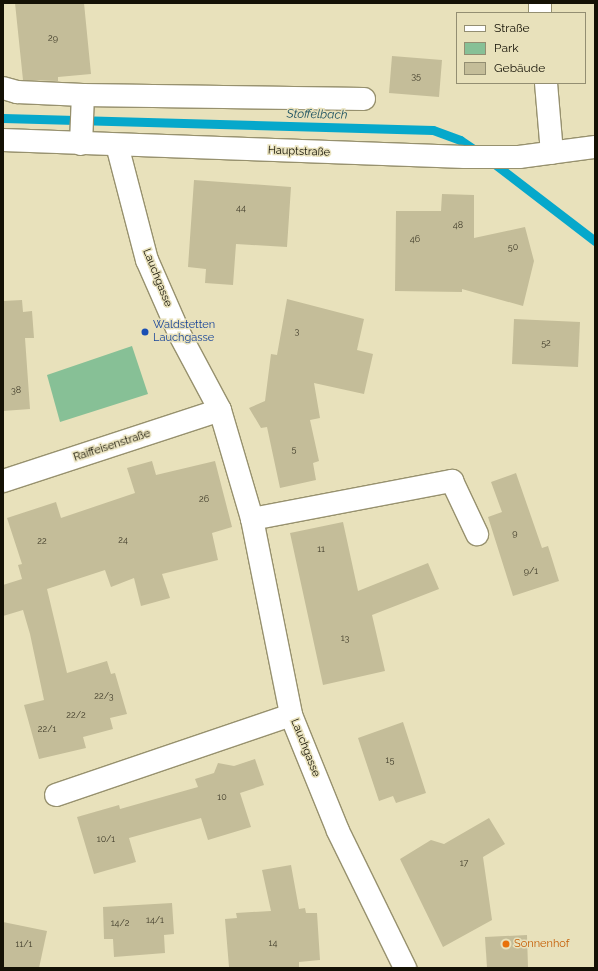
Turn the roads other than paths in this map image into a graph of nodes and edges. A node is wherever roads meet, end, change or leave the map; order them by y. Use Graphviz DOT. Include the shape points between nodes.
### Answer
graph roads {
  1 [pos="546,84"];
  2 [pos="3,88"];
  3 [pos="83,99"];
  4 [pos="364,99"];
  5 [pos="81,137"];
  6 [pos="3,140"];
  7 [pos="117,145"];
  8 [pos="595,147"];
  9 [pos="552,153"];
  10 [pos="220,410"];
  11 [pos="3,481"];
  12 [pos="252,519"];
  13 [pos="476,534"];
  14 [pos="291,715"];
  15 [pos="56,795"];
  16 [pos="399,966"];
  1 -- 9 [label="street"];
  2 -- 3 [label="street" via="17,92"];
  3 -- 4 [label="street"];
  3 -- 5 [label="street"];
  5 -- 6 [label="street, Hauptstraße"];
  5 -- 7 [label="street, Hauptstraße"];
  7 -- 9 [label="street, Hauptstraße" via="465,157 519,157"];
  7 -- 10 [label="street, Lauchgasse" via="147,260 180,335"];
  8 -- 9 [label="street, Hauptstraße"];
  10 -- 11 [label="street, Raiffeisenstraße"];
  10 -- 12 [label="street, Lauchgasse"];
  12 -- 13 [label="street" via="452,481"];
  12 -- 14 [label="street, Lauchgasse"];
  14 -- 15 [label="street"];
  14 -- 16 [label="street, Lauchgasse" via="338,831"];
}
